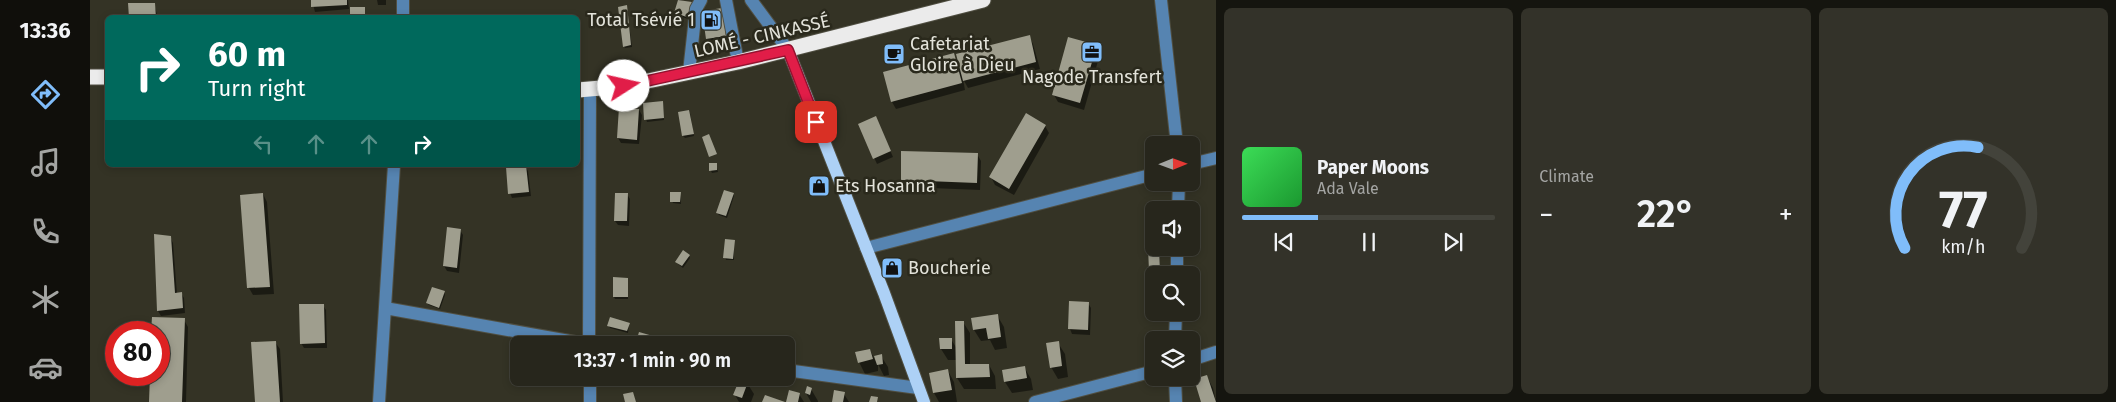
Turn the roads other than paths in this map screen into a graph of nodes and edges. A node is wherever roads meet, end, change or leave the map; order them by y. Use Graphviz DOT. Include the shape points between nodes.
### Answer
graph roads {
  1 [pos="404,0"];
  2 [pos="701,0"];
  3 [pos="726,0"];
  4 [pos="751,0"];
  5 [pos="983,0"];
  6 [pos="1161,0"];
  7 [pos="402,15"];
  8 [pos="788,50"];
  9 [pos="738,62"];
  10 [pos="689,72"];
  11 [pos="90,77"];
  12 [pos="105,78"];
  13 [pos="584,90"];
  14 [pos="1175,136"];
  15 [pos="1216,158"];
  16 [pos="1200,162"];
  17 [pos="394,167"];
  18 [pos="1145,176"];
  19 [pos="866,248"];
  20 [pos="385,308"];
  21 [pos="540,336"];
  22 [pos="590,336"];
  23 [pos="1216,352"];
  24 [pos="1200,357"];
  25 [pos="795,371"];
  26 [pos="1145,373"];
  27 [pos="590,386"];
  28 [pos="1175,386"];
  29 [pos="918,388"];
  30 [pos="379,402"];
  31 [pos="590,402"];
  32 [pos="924,402"];
  33 [pos="1035,402"];
  34 [pos="1176,402"];
  1 -- 7 [label="street"];
  2 -- 10 [label="street" via="696,9"];
  3 -- 9 [label="street"];
  4 -- 8 [label="street"];
  5 -- 8 [label="highway, LOMÉ - CINKASSÉ"];
  6 -- 14 [label="street"];
  8 -- 9 [label="highway, LOMÉ - CINKASSÉ"];
  8 -- 19 [label="main road"];
  9 -- 10 [label="highway, LOMÉ - CINKASSÉ"];
  10 -- 13 [label="highway, LOMÉ - CINKASSÉ" via="648,82"];
  11 -- 12 [label="highway"];
  13 -- 22 [label="street"];
  15 -- 16 [label="street"];
  17 -- 20 [label="street"];
  18 -- 19 [label="street"];
  19 -- 29 [label="main road"];
  20 -- 21 [label="street"];
  20 -- 30 [label="street"];
  23 -- 24 [label="street"];
  25 -- 29 [label="street"];
  26 -- 33 [label="street"];
  27 -- 31 [label="street"];
  28 -- 34 [label="street"];
  29 -- 32 [label="main road"];
}
